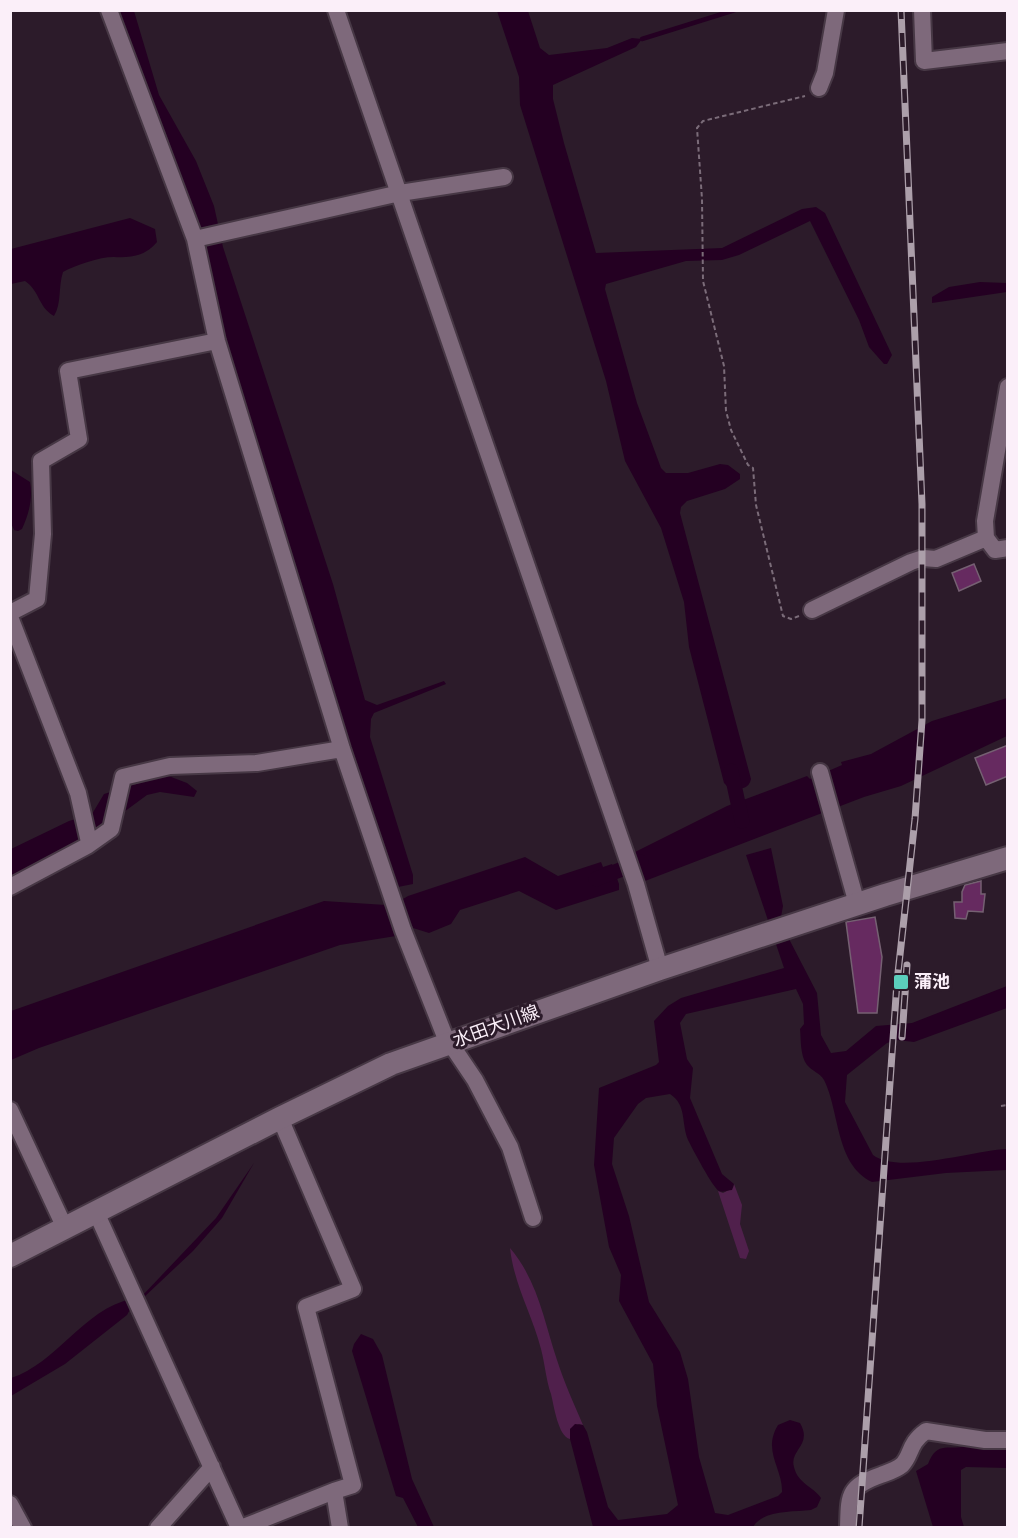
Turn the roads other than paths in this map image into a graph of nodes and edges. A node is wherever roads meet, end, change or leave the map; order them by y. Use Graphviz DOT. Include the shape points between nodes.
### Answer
graph roads {
  1 [pos="109,10"];
  2 [pos="336,10"];
  3 [pos="836,10"];
  4 [pos="921,10"];
  5 [pos="1008,51"];
  6 [pos="819,88"];
  7 [pos="504,177"];
  8 [pos="400,193"];
  9 [pos="195,239"];
  10 [pos="217,341"];
  11 [pos="1008,387"];
  12 [pos="1001,469"];
  13 [pos="986,538"];
  14 [pos="1008,548"];
  15 [pos="812,610"];
  16 [pos="10,615"];
  17 [pos="342,749"];
  18 [pos="820,772"];
  19 [pos="89,842"];
  20 [pos="1008,858"];
  21 [pos="10,887"];
  22 [pos="857,904"];
  23 [pos="660,969"];
  24 [pos="448,1043"];
  25 [pos="10,1110"];
  26 [pos="280,1118"];
  27 [pos="96,1212"];
  28 [pos="533,1218"];
  29 [pos="65,1228"];
  30 [pos="10,1257"];
  31 [pos="1008,1440"];
  32 [pos="212,1467"];
  33 [pos="334,1491"];
  34 [pos="10,1504"];
  35 [pos="22,1527"];
  36 [pos="158,1527"];
  37 [pos="240,1527"];
  38 [pos="340,1527"];
  39 [pos="848,1527"];
  1 -- 9 [label="street"];
  2 -- 8 [label="street"];
  3 -- 6 [label="street"];
  4 -- 5 [label="street" via="924,61"];
  7 -- 8 [label="street"];
  8 -- 9 [label="street"];
  8 -- 23 [label="street" via="622,842"];
  9 -- 10 [label="street"];
  10 -- 16 [label="street" via="68,370 79,439 41,460 43,534 38,599"];
  10 -- 17 [label="street"];
  11 -- 12 [label="street"];
  12 -- 13 [label="street" via="985,521"];
  13 -- 14 [label="street" via="995,550"];
  13 -- 15 [label="street" via="936,559 911,562"];
  16 -- 19 [label="street" via="78,793"];
  17 -- 19 [label="street" via="257,763 170,766 123,777 111,829"];
  17 -- 24 [label="street" via="403,930"];
  18 -- 22 [label="street"];
  19 -- 21 [label="street"];
  20 -- 22 [label="main road, 水田大川線"];
  22 -- 23 [label="main road, 水田大川線"];
  23 -- 24 [label="main road, 水田大川線"];
  24 -- 26 [label="main road, 水田大川線" via="391,1064"];
  24 -- 28 [label="street" via="475,1080 506,1138"];
  25 -- 29 [label="street"];
  26 -- 27 [label="main road, 水田大川線"];
  26 -- 33 [label="street" via="353,1289 306,1307 353,1485"];
  27 -- 29 [label="main road, 水田大川線"];
  27 -- 32 [label="street"];
  29 -- 30 [label="main road, 水田大川線"];
  31 -- 39 [label="street" via="926,1431 914,1440 905,1462 897,1469 854,1488 849,1495"];
  32 -- 36 [label="street"];
  32 -- 37 [label="street"];
  33 -- 37 [label="street"];
  33 -- 38 [label="street"];
  34 -- 35 [label="street"];
}
